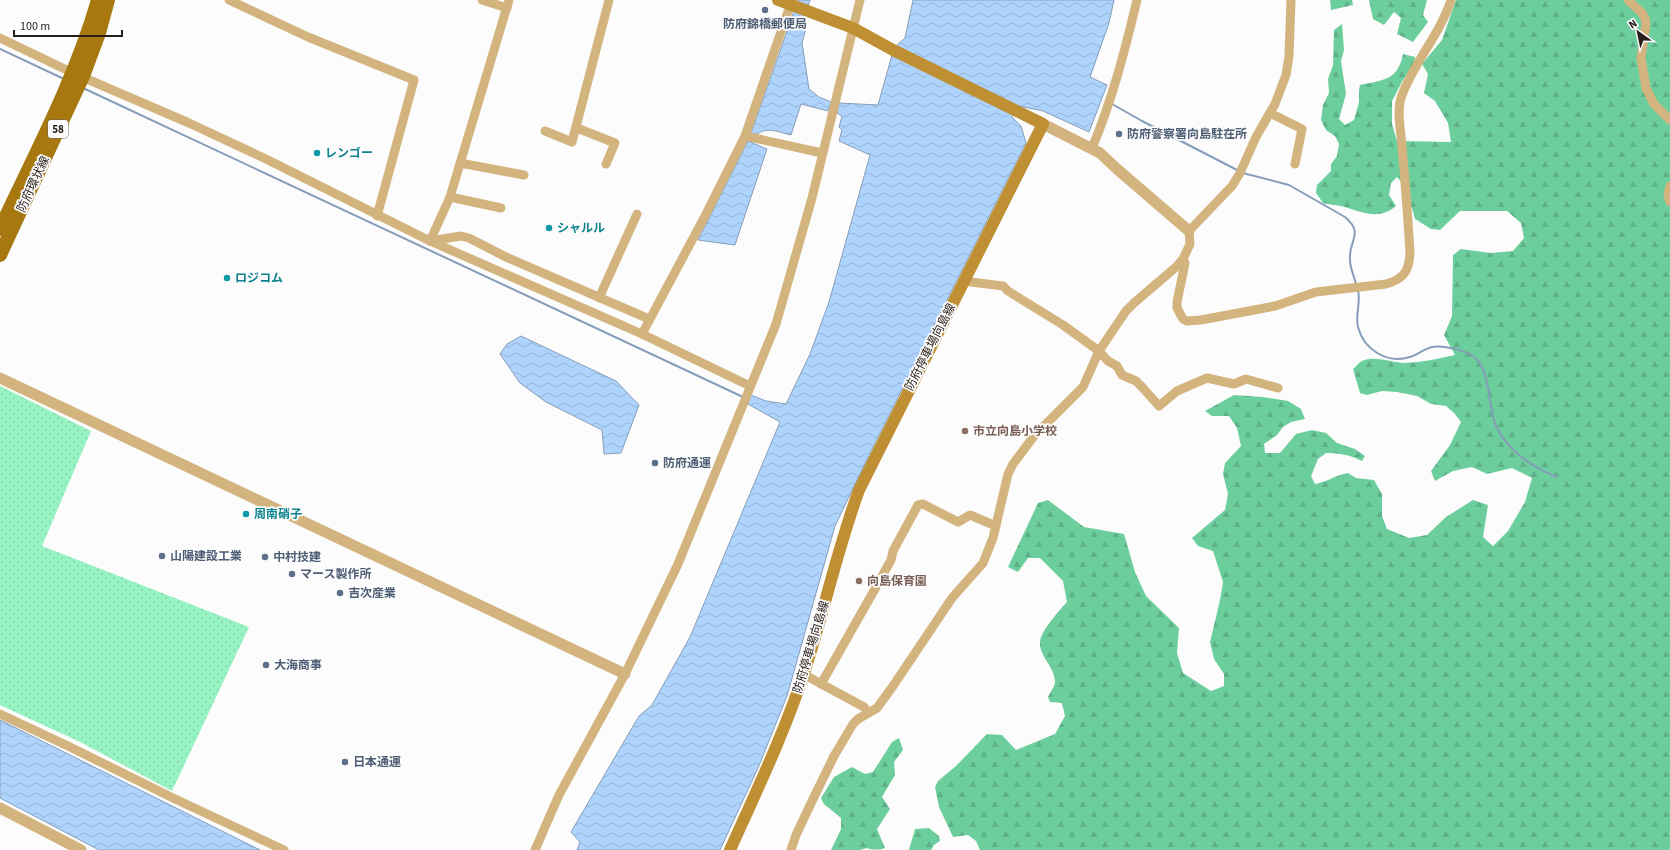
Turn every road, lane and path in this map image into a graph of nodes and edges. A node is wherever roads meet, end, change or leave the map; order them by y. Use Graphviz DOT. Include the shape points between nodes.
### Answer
graph roads {
  1 [pos="98,0"];
  2 [pos="108,0"];
  3 [pos="229,0"];
  4 [pos="482,0"];
  5 [pos="609,0"];
  6 [pos="778,0"];
  7 [pos="860,0"];
  8 [pos="1137,0"];
  9 [pos="1291,0"];
  10 [pos="1451,0"];
  11 [pos="1628,0"];
  12 [pos="508,4"];
  13 [pos="792,4"];
  14 [pos="853,28"];
  15 [pos="0,38"];
  16 [pos="78,74"];
  17 [pos="1270,113"];
  18 [pos="1670,120"];
  19 [pos="1043,124"];
  20 [pos="577,128"];
  21 [pos="545,132"];
  22 [pos="745,136"];
  23 [pos="1092,148"];
  24 [pos="822,153"];
  25 [pos="460,163"];
  26 [pos="606,164"];
  27 [pos="1295,164"];
  28 [pos="524,175"];
  29 [pos="1670,186"];
  30 [pos="450,197"];
  31 [pos="1670,202"];
  32 [pos="502,208"];
  33 [pos="637,214"];
  34 [pos="377,216"];
  35 [pos="0,229"];
  36 [pos="1189,231"];
  37 [pos="430,241"];
  38 [pos="0,255"];
  39 [pos="1183,259"];
  40 [pos="963,281"];
  41 [pos="600,298"];
  42 [pos="650,319"];
  43 [pos="642,334"];
  44 [pos="1100,351"];
  45 [pos="0,378"];
  46 [pos="750,386"];
  47 [pos="1278,388"];
  48 [pos="996,526"];
  49 [pos="625,674"];
  50 [pos="803,674"];
  51 [pos="821,684"];
  52 [pos="868,713"];
  53 [pos="0,714"];
  54 [pos="0,808"];
  55 [pos="81,850"];
  56 [pos="284,850"];
  57 [pos="535,850"];
  58 [pos="730,850"];
  59 [pos="791,850"];
  1 -- 16 [label="main road, 防府環状線 / 58"];
  2 -- 16 [label="main road, 防府環状線 / 58" via="100,33"];
  3 -- 34 [label="street" via="414,80"];
  4 -- 12 [label="street"];
  5 -- 20 [label="street"];
  6 -- 13 [label="main road"];
  7 -- 14 [label="street"];
  8 -- 23 [label="street" via="1127,40"];
  9 -- 17 [label="street" via="1289,56 1282,87"];
  10 -- 39 [label="street" via="1440,27 1410,79 1400,105 1410,253 1410,265 1405,274 1396,281 1386,284 1316,292 1269,307 1187,321 1177,308 1185,263"];
  11 -- 18 [label="street" via="1645,18 1641,58 1646,88 1654,104"];
  12 -- 25 [label="street"];
  13 -- 14 [label="main road"];
  13 -- 22 [label="street"];
  14 -- 19 [label="main road"];
  14 -- 24 [label="street"];
  15 -- 16 [label="street"];
  16 -- 34 [label="street" via="266,159"];
  16 -- 35 [label="main road, 防府環状線 / 58"];
  16 -- 38 [label="main road, 防府環状線 / 58"];
  17 -- 27 [label="street" via="1302,129"];
  17 -- 36 [label="street" via="1232,186"];
  19 -- 23 [label="street"];
  19 -- 40 [label="main road, 防府停車場向島線"];
  20 -- 21 [label="street" via="572,142"];
  20 -- 26 [label="street" via="615,143"];
  22 -- 24 [label="street"];
  22 -- 42 [label="street"];
  23 -- 36 [label="street"];
  24 -- 46 [label="street" via="812,198 776,324"];
  25 -- 28 [label="street"];
  25 -- 30 [label="street"];
  29 -- 31 [label="street"];
  30 -- 32 [label="street"];
  30 -- 37 [label="street"];
  33 -- 41 [label="street"];
  34 -- 37 [label="street"];
  36 -- 39 [label="street" via="1190,244"];
  37 -- 41 [label="street" via="461,236 469,238"];
  37 -- 43 [label="street"];
  39 -- 44 [label="street" via="1176,268 1134,303"];
  40 -- 44 [label="street" via="1003,286"];
  40 -- 50 [label="main road, 防府停車場向島線" via="859,490 843,535"];
  41 -- 42 [label="street"];
  42 -- 43 [label="street"];
  43 -- 46 [label="street"];
  44 -- 47 [label="street" via="1108,361 1117,366 1122,375 1136,381 1159,406 1177,391 1207,378 1234,384 1246,379"];
  44 -- 48 [label="street" via="1083,388 1034,436 1013,464 1008,474"];
  45 -- 49 [label="street"];
  46 -- 49 [label="street" via="678,564"];
  48 -- 51 [label="street" via="970,515 958,522 923,504 918,505 876,589"];
  48 -- 52 [label="street" via="983,563 952,598 877,708"];
  49 -- 57 [label="street" via="559,795"];
  50 -- 51 [label="street"];
  50 -- 58 [label="main road, 防府停車場向島線" via="788,719"];
  51 -- 52 [label="street" via="864,707"];
  52 -- 59 [label="street" via="853,724 834,756"];
  53 -- 56 [label="street"];
  54 -- 55 [label="street"];
}
